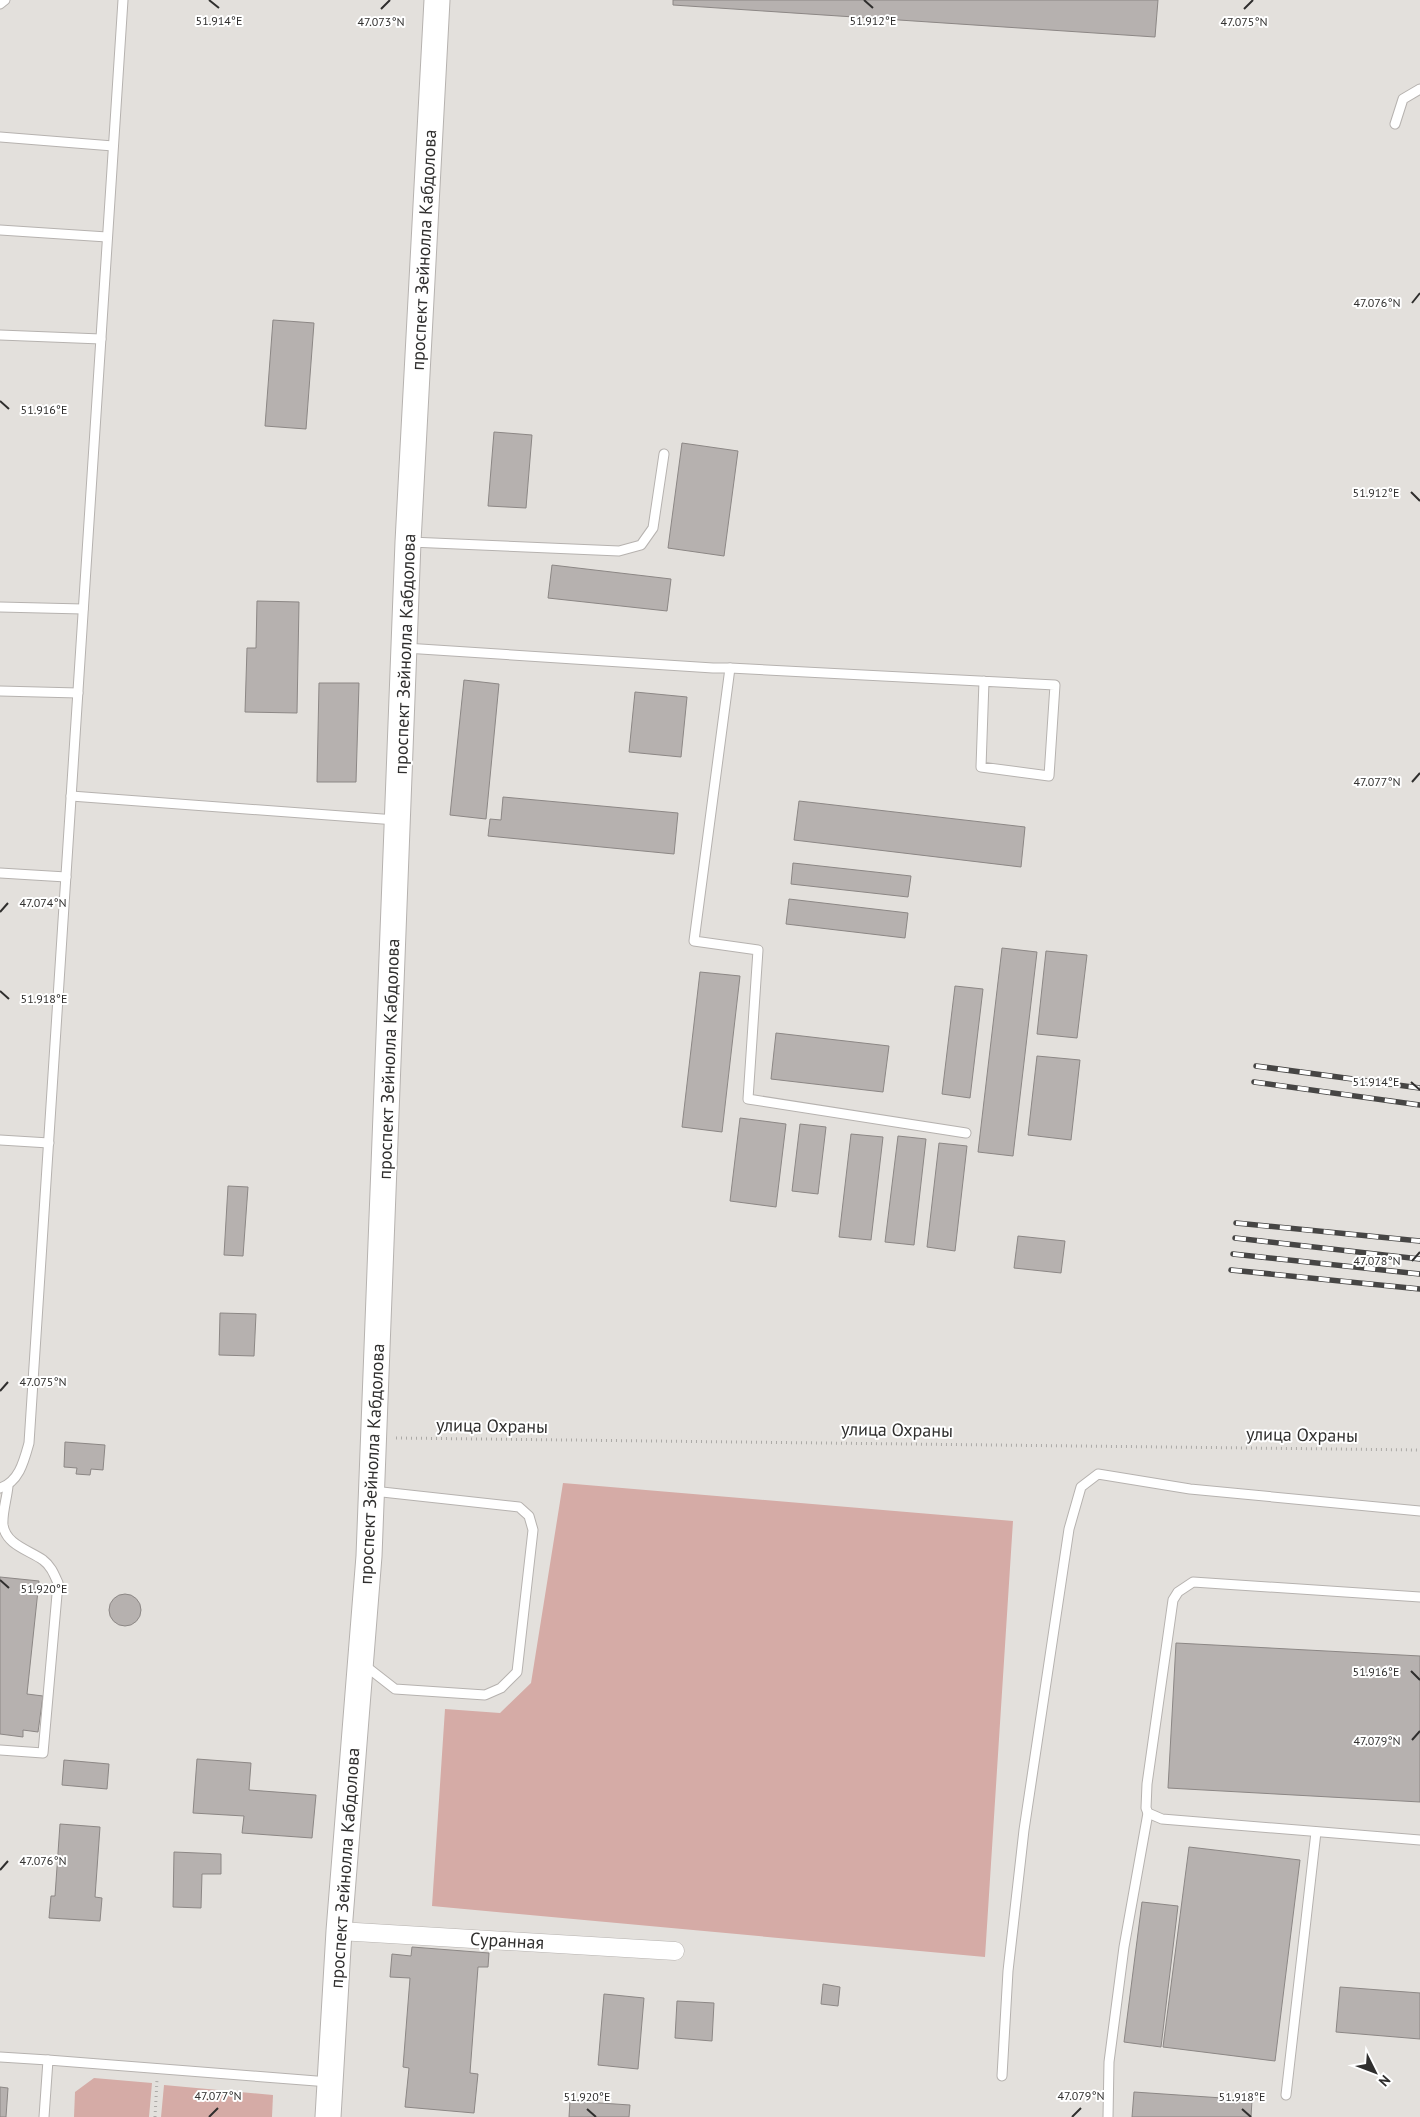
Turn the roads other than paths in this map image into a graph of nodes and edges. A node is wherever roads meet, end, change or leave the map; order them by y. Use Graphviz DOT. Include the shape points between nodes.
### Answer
graph roads {
  1 [pos="5,0"];
  2 [pos="122,0"];
  3 [pos="437,0"];
  4 [pos="0,4"];
  5 [pos="1420,90"];
  6 [pos="1395,124"];
  7 [pos="0,137"];
  8 [pos="113,146"];
  9 [pos="0,230"];
  10 [pos="107,236"];
  11 [pos="0,335"];
  12 [pos="101,339"];
  13 [pos="664,454"];
  14 [pos="408,542"];
  15 [pos="0,607"];
  16 [pos="83,609"];
  17 [pos="406,648"];
  18 [pos="730,668"];
  19 [pos="984,681"];
  20 [pos="0,691"];
  21 [pos="78,693"];
  22 [pos="71,796"];
  23 [pos="398,820"];
  24 [pos="0,873"];
  25 [pos="66,877"];
  26 [pos="966,1132"];
  27 [pos="0,1140"];
  28 [pos="49,1143"];
  29 [pos="4,1487"];
  30 [pos="371,1491"];
  31 [pos="1420,1511"];
  32 [pos="1420,1597"];
  33 [pos="361,1662"];
  34 [pos="0,1750"];
  35 [pos="1148,1813"];
  36 [pos="1316,1832"];
  37 [pos="1420,1840"];
  38 [pos="339,1931"];
  39 [pos="675,1951"];
  40 [pos="0,2057"];
  41 [pos="48,2060"];
  42 [pos="1002,2076"];
  43 [pos="331,2082"];
  44 [pos="1286,2095"];
  45 [pos="44,2117"];
  46 [pos="328,2117"];
  47 [pos="1108,2117"];
  1 -- 4 [label="lane"];
  2 -- 8 [label="lane"];
  3 -- 14 [label="main road, проспект Зейнолла Кабдолова"];
  5 -- 6 [label="lane" via="1404,99"];
  7 -- 8 [label="lane"];
  8 -- 10 [label="lane"];
  9 -- 10 [label="lane"];
  10 -- 12 [label="lane"];
  11 -- 12 [label="lane"];
  12 -- 16 [label="lane"];
  13 -- 14 [label="lane" via="653,528 641,545 619,551"];
  14 -- 17 [label="main road, проспект Зейнолла Кабдолова"];
  15 -- 16 [label="lane"];
  16 -- 21 [label="lane"];
  17 -- 18 [label="lane"];
  17 -- 23 [label="main road, проспект Зейнолла Кабдолова"];
  18 -- 19 [label="lane"];
  18 -- 26 [label="lane" via="694,941 758,950 748,1099"];
  19 -- 19 [label="lane" via="1055,685 1049,776 981,767"];
  20 -- 21 [label="lane"];
  21 -- 22 [label="lane"];
  22 -- 23 [label="lane"];
  22 -- 25 [label="lane"];
  23 -- 30 [label="main road, проспект Зейнолла Кабдолова"];
  24 -- 25 [label="lane"];
  25 -- 28 [label="lane"];
  27 -- 28 [label="lane"];
  28 -- 29 [label="lane" via="29,1444 21,1468"];
  29 -- 34 [label="lane" via="5,1533 16,1544 44,1560 58,1583 43,1753"];
  30 -- 33 [label="main road, проспект Зейнолла Кабдолова"];
  30 -- 33 [label="lane" via="519,1507 529,1516 533,1530 517,1672 501,1688 485,1695 395,1689"];
  31 -- 42 [label="lane" via="1190,1489 1098,1474 1081,1487 1068,1529 1024,1830 1008,1971"];
  32 -- 35 [label="lane" via="1193,1582 1178,1592 1173,1600 1147,1784"];
  33 -- 38 [label="main road, проспект Зейнолла Кабдолова"];
  35 -- 36 [label="lane" via="1162,1819"];
  35 -- 47 [label="lane" via="1124,1947 1109,2062"];
  36 -- 37 [label="lane"];
  36 -- 44 [label="lane"];
  38 -- 39 [label="street, Суранная"];
  38 -- 43 [label="main road, проспект Зейнолла Кабдолова"];
  40 -- 41 [label="lane"];
  41 -- 43 [label="lane"];
  41 -- 45 [label="lane"];
  43 -- 46 [label="main road, проспект Зейнолла Кабдолова"];
}
